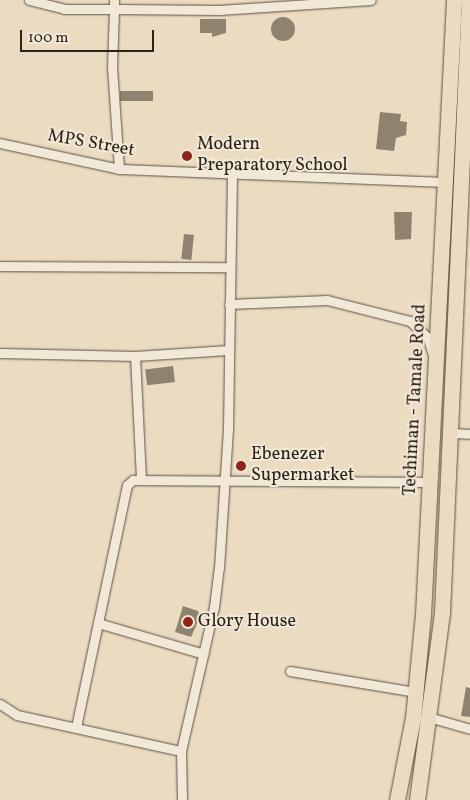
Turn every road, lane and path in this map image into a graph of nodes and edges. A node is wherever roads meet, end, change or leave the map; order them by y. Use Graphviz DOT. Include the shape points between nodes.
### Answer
graph roads {
  1 [pos="29,0"];
  2 [pos="371,0"];
  3 [pos="454,0"];
  4 [pos="469,0"];
  5 [pos="114,4"];
  6 [pos="468,75"];
  7 [pos="0,143"];
  8 [pos="120,169"];
  9 [pos="232,174"];
  10 [pos="446,182"];
  11 [pos="0,266"];
  12 [pos="228,267"];
  13 [pos="229,304"];
  14 [pos="228,350"];
  15 [pos="0,353"];
  16 [pos="135,356"];
  17 [pos="436,369"];
  18 [pos="434,432"];
  19 [pos="452,434"];
  20 [pos="470,434"];
  21 [pos="141,479"];
  22 [pos="225,480"];
  23 [pos="429,482"];
  24 [pos="98,623"];
  25 [pos="204,654"];
  26 [pos="290,671"];
  27 [pos="416,692"];
  28 [pos="0,704"];
  29 [pos="432,718"];
  30 [pos="76,727"];
  31 [pos="470,729"];
  32 [pos="181,751"];
  33 [pos="182,800"];
  34 [pos="397,800"];
  35 [pos="417,800"];
  1 -- 5 [label="street" via="64,9"];
  2 -- 5 [label="street" via="219,10"];
  3 -- 10 [label="highway, Techiman - Tamale Road"];
  4 -- 6 [label="highway"];
  5 -- 8 [label="street" via="112,67"];
  6 -- 19 [label="highway"];
  7 -- 8 [label="street, MPS Street"];
  8 -- 9 [label="street, MPS Street"];
  9 -- 10 [label="street, MPS Street"];
  9 -- 12 [label="street"];
  10 -- 17 [label="highway, Techiman - Tamale Road"];
  11 -- 12 [label="street"];
  12 -- 13 [label="street"];
  13 -- 14 [label="street"];
  13 -- 17 [label="street" via="309,298 410,321 428,338"];
  14 -- 16 [label="street"];
  14 -- 22 [label="street"];
  15 -- 16 [label="street"];
  16 -- 21 [label="street"];
  17 -- 18 [label="highway, Techiman - Tamale Road"];
  18 -- 19 [label="highway"];
  18 -- 23 [label="highway, Techiman - Tamale Road"];
  19 -- 20 [label="street"];
  19 -- 29 [label="highway"];
  21 -- 22 [label="street"];
  21 -- 24 [label="street" via="127,485"];
  22 -- 23 [label="street"];
  22 -- 25 [label="street" via="214,607"];
  23 -- 27 [label="highway, Techiman - Tamale Road"];
  24 -- 25 [label="street"];
  24 -- 30 [label="street"];
  25 -- 32 [label="street"];
  26 -- 27 [label="street"];
  27 -- 34 [label="highway, Techiman - Tamale Road"];
  28 -- 30 [label="street" via="17,716"];
  29 -- 31 [label="street"];
  29 -- 35 [label="highway"];
  30 -- 32 [label="street"];
  32 -- 33 [label="street"];
}
